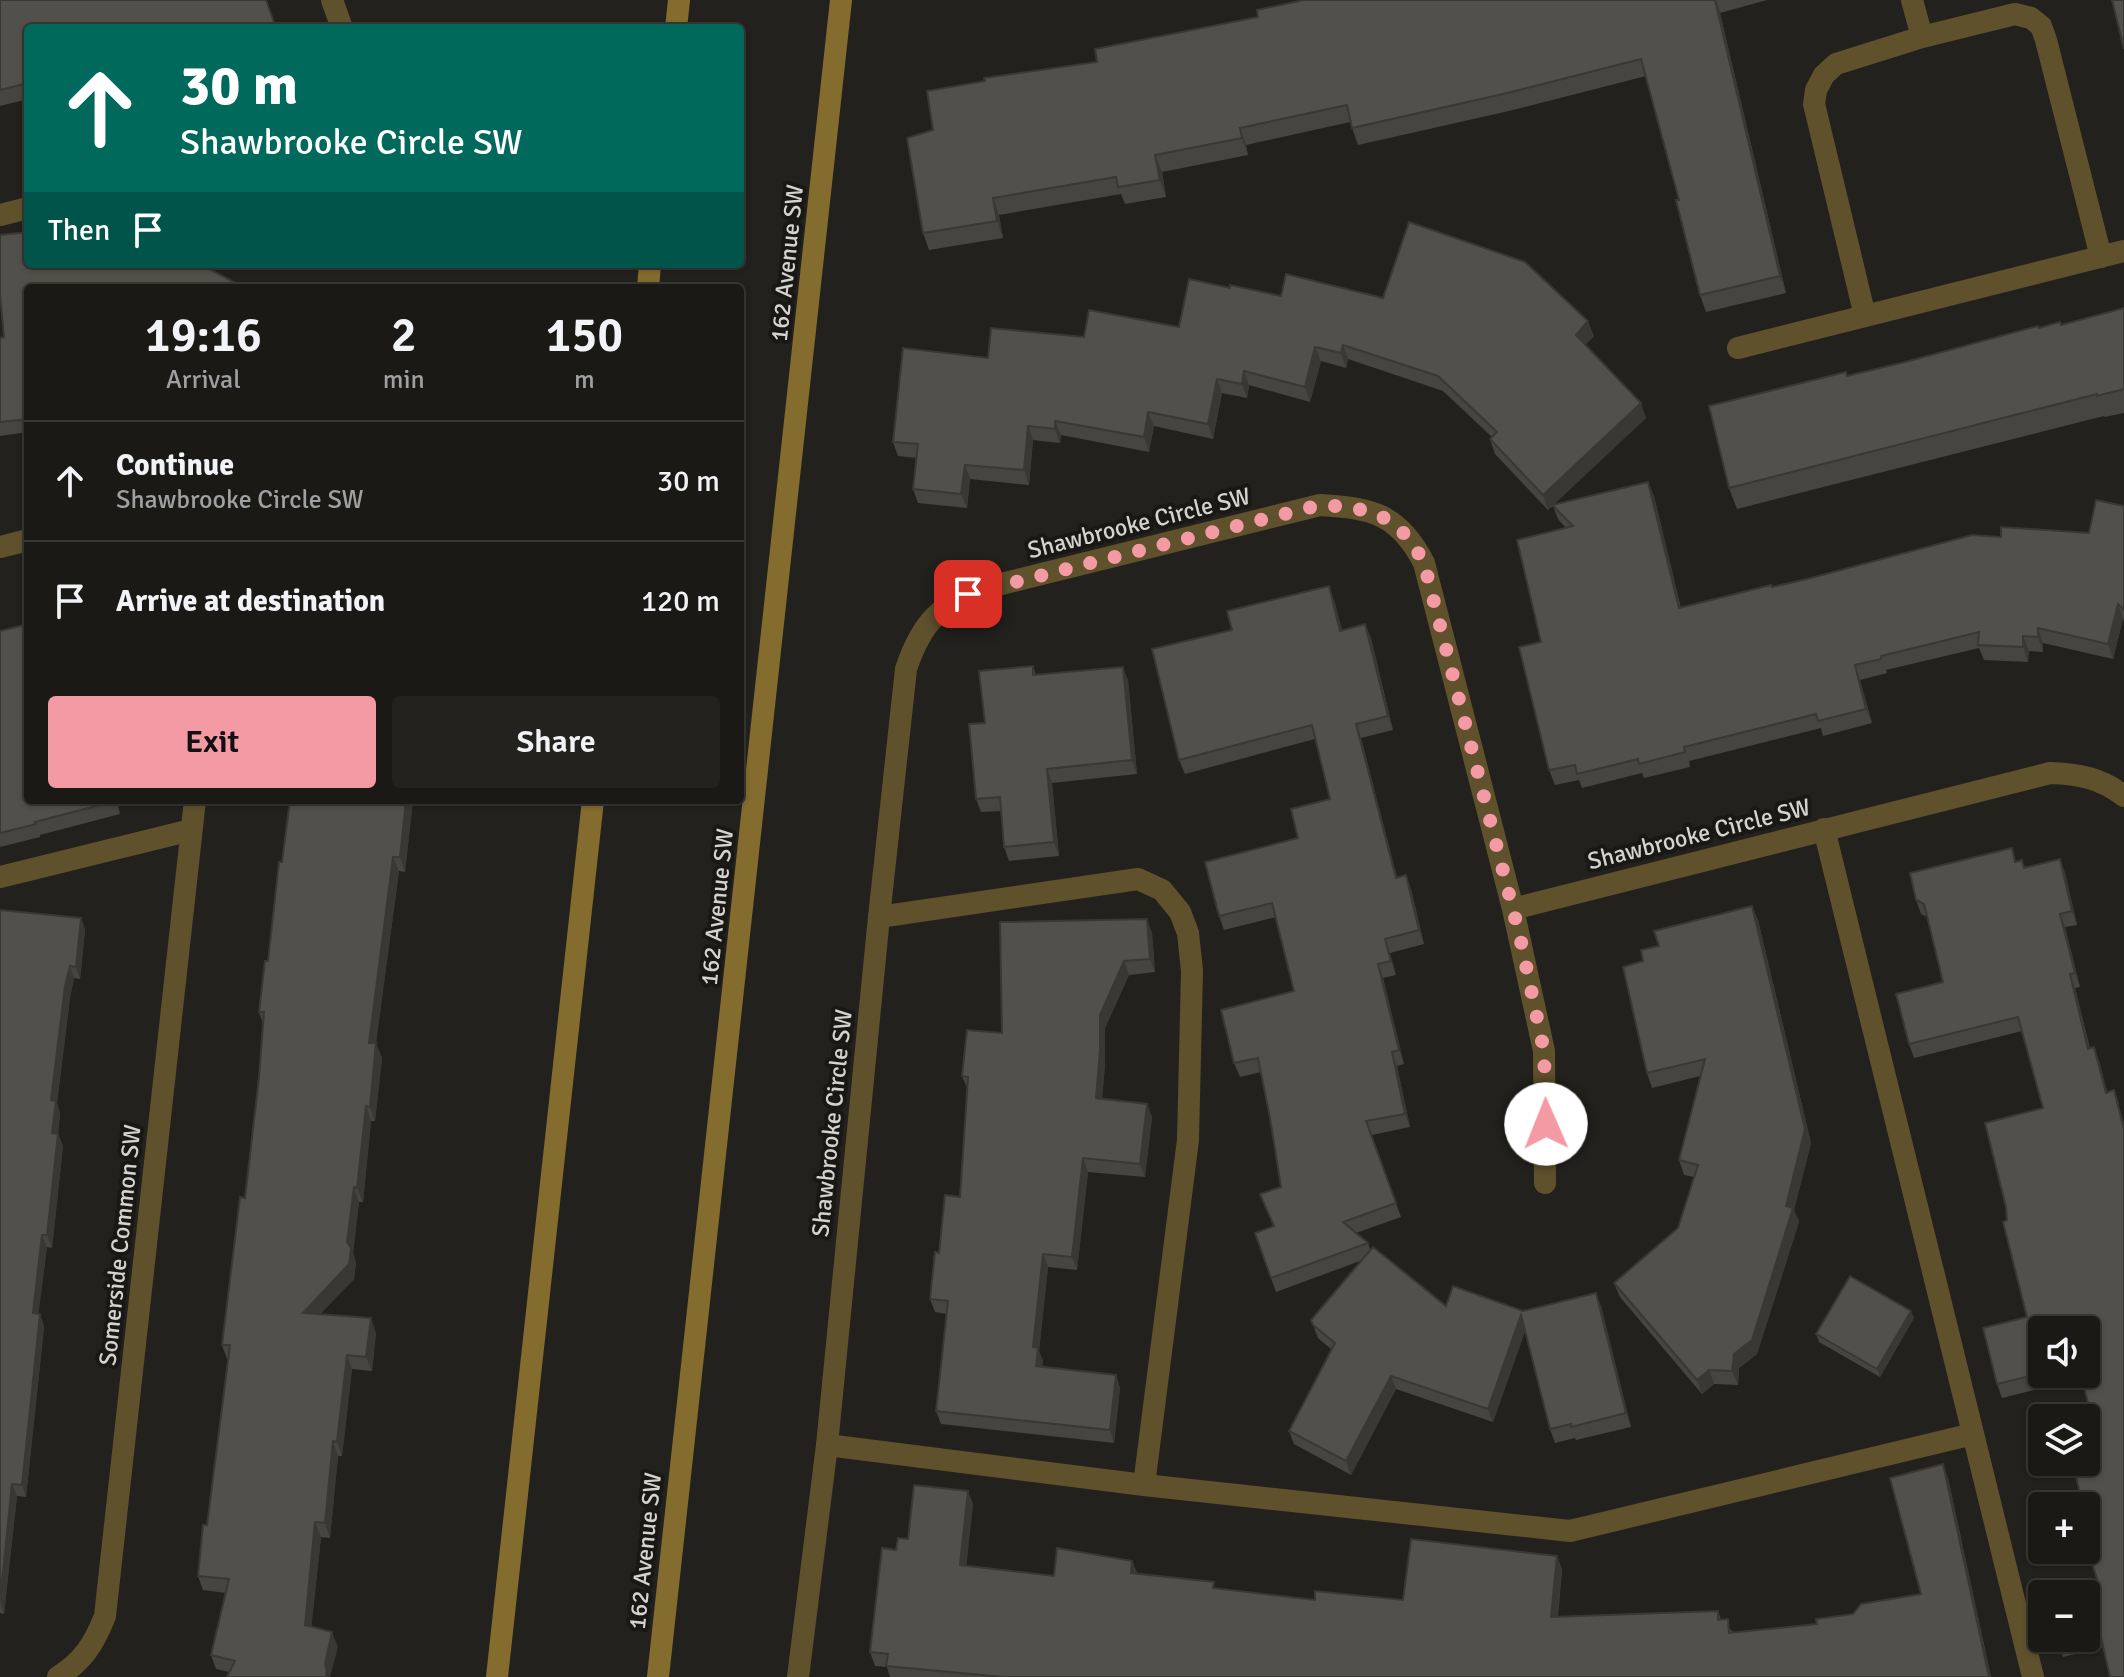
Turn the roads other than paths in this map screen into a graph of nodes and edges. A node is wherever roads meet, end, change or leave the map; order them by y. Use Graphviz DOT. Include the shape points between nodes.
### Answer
graph roads {
  1 [pos="332,0"];
  2 [pos="679,0"];
  3 [pos="841,0"];
  4 [pos="1912,0"];
  5 [pos="341,24"];
  6 [pos="676,24"];
  7 [pos="1922,37"];
  8 [pos="24,209"];
  9 [pos="0,215"];
  10 [pos="2124,251"];
  11 [pos="2101,257"];
  12 [pos="1865,316"];
  13 [pos="1738,348"];
  14 [pos="24,541"];
  15 [pos="0,547"];
  16 [pos="2124,796"];
  17 [pos="194,804"];
  18 [pos="593,804"];
  19 [pos="1824,829"];
  20 [pos="191,830"];
  21 [pos="0,877"];
  22 [pos="1513,909"];
  23 [pos="879,917"];
  24 [pos="1545,1183"];
  25 [pos="1973,1434"];
  26 [pos="827,1445"];
  27 [pos="1144,1485"];
  28 [pos="58,1677"];
  29 [pos="497,1677"];
  30 [pos="658,1677"];
  31 [pos="798,1677"];
  32 [pos="2033,1677"];
  1 -- 5 [label="street"];
  2 -- 6 [label="main road"];
  3 -- 30 [label="main road, 162 Avenue SW"];
  4 -- 7 [label="street"];
  7 -- 11 [label="street" via="2015,14 2041,26"];
  7 -- 12 [label="street" via="1836,64 1816,90 1814,104"];
  8 -- 9 [label="street"];
  10 -- 11 [label="street"];
  11 -- 12 [label="street"];
  12 -- 13 [label="street"];
  14 -- 15 [label="street"];
  16 -- 19 [label="street, Shawbrooke Circle SW" via="2078,774 2050,773"];
  17 -- 20 [label="street, Somerside Common SW"];
  18 -- 29 [label="main road"];
  19 -- 22 [label="street, Shawbrooke Circle SW"];
  19 -- 25 [label="street"];
  20 -- 21 [label="street"];
  20 -- 28 [label="street, Somerside Common SW" via="105,1616 78,1665"];
  22 -- 23 [label="street, Shawbrooke Circle SW" via="1424,563 1413,541 1392,522 1361,507 1320,505 989,587 944,607 925,625 906,669"];
  22 -- 24 [label="street" via="1544,1051"];
  23 -- 26 [label="street, Shawbrooke Circle SW"];
  23 -- 27 [label="street" via="1138,879 1162,890 1180,912 1192,971 1188,1140"];
  25 -- 27 [label="street" via="1570,1531"];
  25 -- 32 [label="street"];
  26 -- 27 [label="street"];
  26 -- 31 [label="street, Shawbrooke Circle SW"];
}
